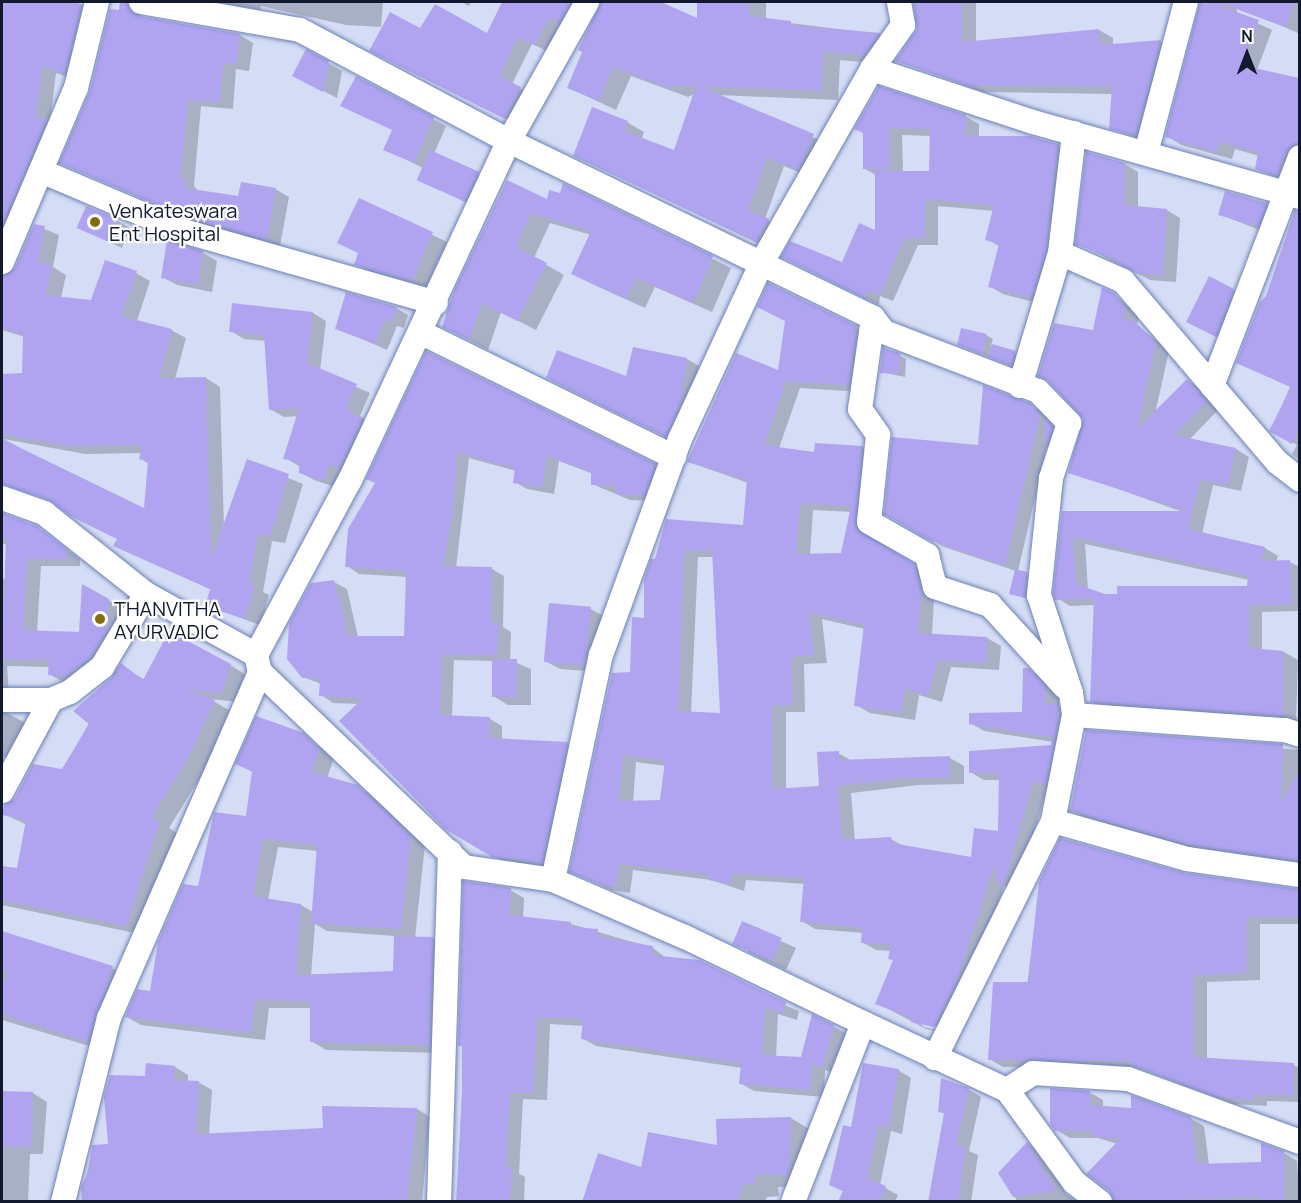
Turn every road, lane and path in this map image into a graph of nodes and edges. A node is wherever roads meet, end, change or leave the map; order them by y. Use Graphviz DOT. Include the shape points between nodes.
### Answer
graph roads {
  1 [pos="97,2"];
  2 [pos="141,2"];
  3 [pos="587,2"];
  4 [pos="899,2"];
  5 [pos="1186,2"];
  6 [pos="872,69"];
  7 [pos="1074,133"];
  8 [pos="509,141"];
  9 [pos="1146,153"];
  10 [pos="1299,157"];
  11 [pos="41,171"];
  12 [pos="1294,195"];
  13 [pos="1060,253"];
  14 [pos="2,262"];
  15 [pos="762,262"];
  16 [pos="436,303"];
  17 [pos="873,318"];
  18 [pos="422,333"];
  19 [pos="1020,386"];
  20 [pos="1212,386"];
  21 [pos="674,457"];
  22 [pos="1299,478"];
  23 [pos="2,498"];
  24 [pos="146,596"];
  25 [pos="258,663"];
  26 [pos="2,700"];
  27 [pos="51,700"];
  28 [pos="1073,704"];
  29 [pos="1299,735"];
  30 [pos="2,788"];
  31 [pos="1053,821"];
  32 [pos="450,852"];
  33 [pos="1299,875"];
  34 [pos="553,880"];
  35 [pos="863,1023"];
  36 [pos="934,1058"];
  37 [pos="1007,1090"];
  38 [pos="1299,1142"];
  39 [pos="63,1202"];
  40 [pos="439,1202"];
  41 [pos="793,1202"];
  42 [pos="1100,1202"];
  1 -- 11 [label="street" via="76,88"];
  2 -- 8 [label="street" via="300,30"];
  3 -- 8 [label="street"];
  4 -- 6 [label="street" via="903,25"];
  5 -- 9 [label="street"];
  6 -- 7 [label="street"];
  6 -- 15 [label="street"];
  7 -- 9 [label="street"];
  7 -- 13 [label="street"];
  8 -- 15 [label="street"];
  8 -- 16 [label="street"];
  9 -- 12 [label="street"];
  10 -- 12 [label="street"];
  11 -- 14 [label="street"];
  11 -- 16 [label="street" via="180,230"];
  12 -- 20 [label="street"];
  13 -- 19 [label="street"];
  13 -- 20 [label="street" via="1123,281"];
  15 -- 17 [label="street"];
  15 -- 21 [label="street"];
  16 -- 18 [label="street"];
  17 -- 19 [label="street" via="884,332"];
  17 -- 28 [label="street" via="860,409 878,435 869,522 927,555 934,587 990,605"];
  18 -- 21 [label="street"];
  18 -- 25 [label="street"];
  19 -- 28 [label="street" via="1038,391 1069,423 1051,478 1039,595"];
  20 -- 22 [label="street" via="1277,462"];
  21 -- 34 [label="street" via="601,655"];
  23 -- 24 [label="street" via="44,513"];
  24 -- 25 [label="street"];
  24 -- 27 [label="street" via="102,667 70,692"];
  25 -- 32 [label="street"];
  25 -- 39 [label="street" via="109,1018"];
  26 -- 27 [label="street"];
  27 -- 30 [label="street"];
  28 -- 29 [label="street" via="1286,730"];
  28 -- 31 [label="street"];
  31 -- 33 [label="street" via="1187,858"];
  31 -- 36 [label="street"];
  32 -- 34 [label="street" via="464,867"];
  32 -- 40 [label="street"];
  34 -- 35 [label="street" via="685,937"];
  35 -- 36 [label="street"];
  35 -- 41 [label="street"];
  36 -- 37 [label="street"];
  37 -- 38 [label="street" via="1033,1072 1128,1079"];
  37 -- 42 [label="street" via="1074,1182"];
}
